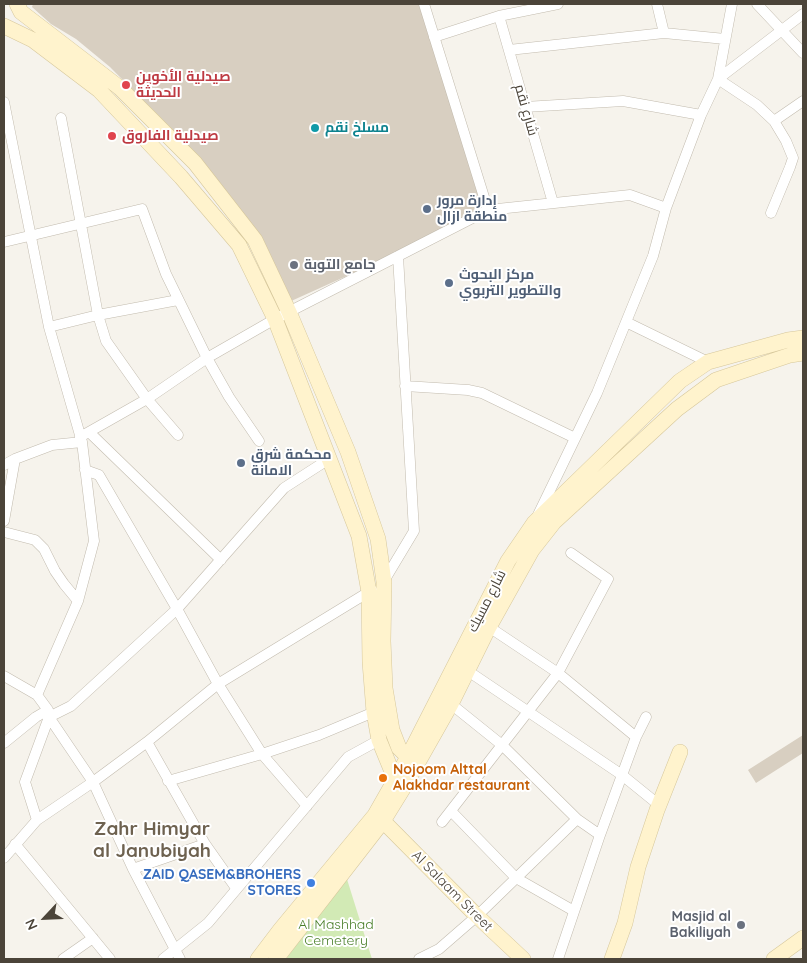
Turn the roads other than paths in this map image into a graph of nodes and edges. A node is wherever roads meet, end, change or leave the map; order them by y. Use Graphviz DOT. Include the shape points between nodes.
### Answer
graph roads {
  1 [pos="17,4"];
  2 [pos="424,4"];
  3 [pos="558,4"];
  4 [pos="657,4"];
  5 [pos="732,4"];
  6 [pos="757,4"];
  7 [pos="803,14"];
  8 [pos="499,16"];
  9 [pos="4,26"];
  10 [pos="783,30"];
  11 [pos="664,33"];
  12 [pos="434,37"];
  13 [pos="724,39"];
  14 [pos="509,50"];
  15 [pos="803,52"];
  16 [pos="718,78"];
  17 [pos="803,101"];
  18 [pos="4,102"];
  19 [pos="525,107"];
  20 [pos="701,115"];
  21 [pos="61,118"];
  22 [pos="774,122"];
  23 [pos="553,203"];
  24 [pos="666,208"];
  25 [pos="488,210"];
  26 [pos="771,213"];
  27 [pos="80,223"];
  28 [pos="30,235"];
  29 [pos="4,242"];
  30 [pos="398,256"];
  31 [pos="178,300"];
  32 [pos="289,312"];
  33 [pos="98,315"];
  34 [pos="275,319"];
  35 [pos="626,322"];
  36 [pos="49,327"];
  37 [pos="803,338"];
  38 [pos="803,353"];
  39 [pos="207,358"];
  40 [pos="708,362"];
  41 [pos="405,386"];
  42 [pos="147,399"];
  43 [pos="178,435"];
  44 [pos="84,437"];
  45 [pos="575,438"];
  46 [pos="259,441"];
  47 [pos="15,459"];
  48 [pos="329,459"];
  49 [pos="4,465"];
  50 [pos="85,470"];
  51 [pos="4,521"];
  52 [pos="534,523"];
  53 [pos="4,532"];
  54 [pos="571,553"];
  55 [pos="220,560"];
  56 [pos="384,582"];
  57 [pos="369,592"];
  58 [pos="78,601"];
  59 [pos="177,608"];
  60 [pos="489,627"];
  61 [pos="468,671"];
  62 [pos="558,673"];
  63 [pos="4,676"];
  64 [pos="218,684"];
  65 [pos="37,695"];
  66 [pos="451,704"];
  67 [pos="528,711"];
  68 [pos="374,712"];
  69 [pos="48,714"];
  70 [pos="646,717"];
  71 [pos="636,736"];
  72 [pos="379,740"];
  73 [pos="146,742"];
  74 [pos="4,743"];
  75 [pos="502,745"];
  76 [pos="680,752"];
  77 [pos="262,754"];
  78 [pos="412,760"];
  79 [pos="622,775"];
  80 [pos="168,781"];
  81 [pos="93,782"];
  82 [pos="400,783"];
  83 [pos="659,805"];
  84 [pos="307,806"];
  85 [pos="451,811"];
  86 [pos="37,820"];
  87 [pos="577,820"];
  88 [pos="383,821"];
  89 [pos="442,822"];
  90 [pos="600,835"];
  91 [pos="15,844"];
  92 [pos="205,844"];
  93 [pos="4,858"];
  94 [pos="133,869"];
  95 [pos="516,878"];
  96 [pos="236,888"];
  97 [pos="574,911"];
  98 [pos="477,916"];
  99 [pos="93,938"];
  100 [pos="803,938"];
  101 [pos="803,947"];
  102 [pos="174,949"];
  103 [pos="63,959"];
  104 [pos="110,959"];
  105 [pos="163,959"];
  106 [pos="180,959"];
  107 [pos="258,959"];
  108 [pos="276,959"];
  109 [pos="419,959"];
  110 [pos="523,959"];
  111 [pos="558,959"];
  112 [pos="612,959"];
  113 [pos="774,959"];
  114 [pos="787,959"];
  1 -- 32 [label="street" via="21,12 120,88 194,163 255,240"];
  2 -- 12 [label="street"];
  3 -- 8 [label="street"];
  4 -- 11 [label="street"];
  5 -- 13 [label="street"];
  6 -- 10 [label="street"];
  7 -- 10 [label="street"];
  8 -- 12 [label="street"];
  8 -- 14 [label="street, شارع نقم"];
  9 -- 34 [label="street" via="33,40 99,90 181,177 239,245"];
  10 -- 15 [label="street"];
  10 -- 16 [label="street"];
  11 -- 13 [label="street"];
  11 -- 14 [label="street"];
  12 -- 25 [label="street"];
  13 -- 16 [label="street"];
  14 -- 19 [label="street, شارع نقم"];
  16 -- 20 [label="street"];
  16 -- 22 [label="street" via="757,105"];
  17 -- 22 [label="street"];
  18 -- 28 [label="street"];
  19 -- 20 [label="street" via="623,101"];
  19 -- 23 [label="street, شارع نقم"];
  20 -- 24 [label="street"];
  21 -- 27 [label="street"];
  22 -- 26 [label="street" via="793,158"];
  23 -- 24 [label="street" via="630,195"];
  23 -- 25 [label="street"];
  24 -- 35 [label="street" via="653,256"];
  25 -- 30 [label="street"];
  27 -- 28 [label="street"];
  27 -- 31 [label="street" via="142,209"];
  27 -- 33 [label="street"];
  28 -- 29 [label="street"];
  28 -- 36 [label="street"];
  30 -- 32 [label="street"];
  30 -- 41 [label="street"];
  31 -- 33 [label="street"];
  31 -- 39 [label="street"];
  32 -- 34 [label="street"];
  32 -- 56 [label="street" via="348,452 378,538"];
  33 -- 36 [label="street"];
  33 -- 42 [label="street" via="106,341"];
  34 -- 39 [label="street"];
  34 -- 48 [label="street"];
  35 -- 40 [label="street"];
  35 -- 45 [label="street"];
  36 -- 44 [label="street"];
  37 -- 40 [label="street, شارع مسيك"];
  38 -- 60 [label="street, شارع مسيك" via="790,354 716,380 677,409 554,522 532,550"];
  39 -- 42 [label="street"];
  39 -- 46 [label="street"];
  40 -- 52 [label="street, شارع مسيك" via="680,381"];
  41 -- 45 [label="street" via="482,393"];
  41 -- 56 [label="street" via="414,531"];
  42 -- 43 [label="street"];
  42 -- 44 [label="street"];
  44 -- 47 [label="street"];
  44 -- 50 [label="street"];
  44 -- 55 [label="street"];
  45 -- 52 [label="street"];
  47 -- 49 [label="street"];
  47 -- 51 [label="street"];
  48 -- 55 [label="street" via="284,488"];
  48 -- 57 [label="street" via="359,536"];
  50 -- 58 [label="street" via="94,541"];
  50 -- 59 [label="street" via="99,474"];
  52 -- 78 [label="street, شارع مسيك" via="508,561"];
  53 -- 58 [label="street" via="36,540"];
  54 -- 62 [label="street" via="608,578"];
  55 -- 59 [label="street"];
  56 -- 57 [label="street"];
  56 -- 78 [label="street" via="385,688 392,730 399,748"];
  57 -- 64 [label="street"];
  57 -- 68 [label="street"];
  58 -- 65 [label="street"];
  59 -- 64 [label="street"];
  59 -- 69 [label="street" via="71,706"];
  60 -- 61 [label="street, شارع مسيك"];
  60 -- 62 [label="street"];
  61 -- 66 [label="street, شارع مسيك"];
  61 -- 67 [label="street"];
  62 -- 67 [label="street"];
  62 -- 71 [label="street"];
  63 -- 65 [label="street"];
  64 -- 73 [label="street"];
  64 -- 77 [label="street"];
  65 -- 69 [label="street"];
  66 -- 75 [label="street"];
  66 -- 78 [label="street, شارع مسيك"];
  67 -- 75 [label="street"];
  67 -- 79 [label="street"];
  68 -- 72 [label="street"];
  68 -- 77 [label="street"];
  69 -- 74 [label="street" via="36,716"];
  69 -- 81 [label="street"];
  69 -- 86 [label="street" via="25,782"];
  70 -- 71 [label="street"];
  71 -- 79 [label="street"];
  72 -- 82 [label="street"];
  72 -- 84 [label="street" via="348,757"];
  73 -- 80 [label="street"];
  73 -- 81 [label="street"];
  75 -- 85 [label="street"];
  75 -- 87 [label="street"];
  76 -- 83 [label="street"];
  77 -- 80 [label="street"];
  77 -- 84 [label="street"];
  78 -- 82 [label="street, شارع مسيك"];
  79 -- 83 [label="street"];
  79 -- 90 [label="street"];
  80 -- 92 [label="street"];
  81 -- 86 [label="street"];
  81 -- 94 [label="street"];
  82 -- 88 [label="street, شارع مسيك"];
  82 -- 107 [label="street, شارع مسيك"];
  83 -- 112 [label="street"];
  84 -- 96 [label="street"];
  85 -- 89 [label="street"];
  85 -- 95 [label="street"];
  86 -- 91 [label="street"];
  87 -- 90 [label="street"];
  87 -- 95 [label="street"];
  88 -- 98 [label="street, Al Salaam Street"];
  88 -- 108 [label="street, شارع مسيك"];
  90 -- 97 [label="street"];
  91 -- 93 [label="street"];
  91 -- 99 [label="street"];
  92 -- 94 [label="street"];
  92 -- 96 [label="street"];
  94 -- 102 [label="street"];
  95 -- 97 [label="street"];
  95 -- 98 [label="street"];
  96 -- 102 [label="street" via="208,923"];
  97 -- 111 [label="street"];
  98 -- 109 [label="street" via="439,948"];
  98 -- 110 [label="street, Al Salaam Street"];
  99 -- 103 [label="street"];
  99 -- 104 [label="street"];
  100 -- 113 [label="street"];
  101 -- 114 [label="street"];
  102 -- 105 [label="street"];
  102 -- 106 [label="street"];
}
